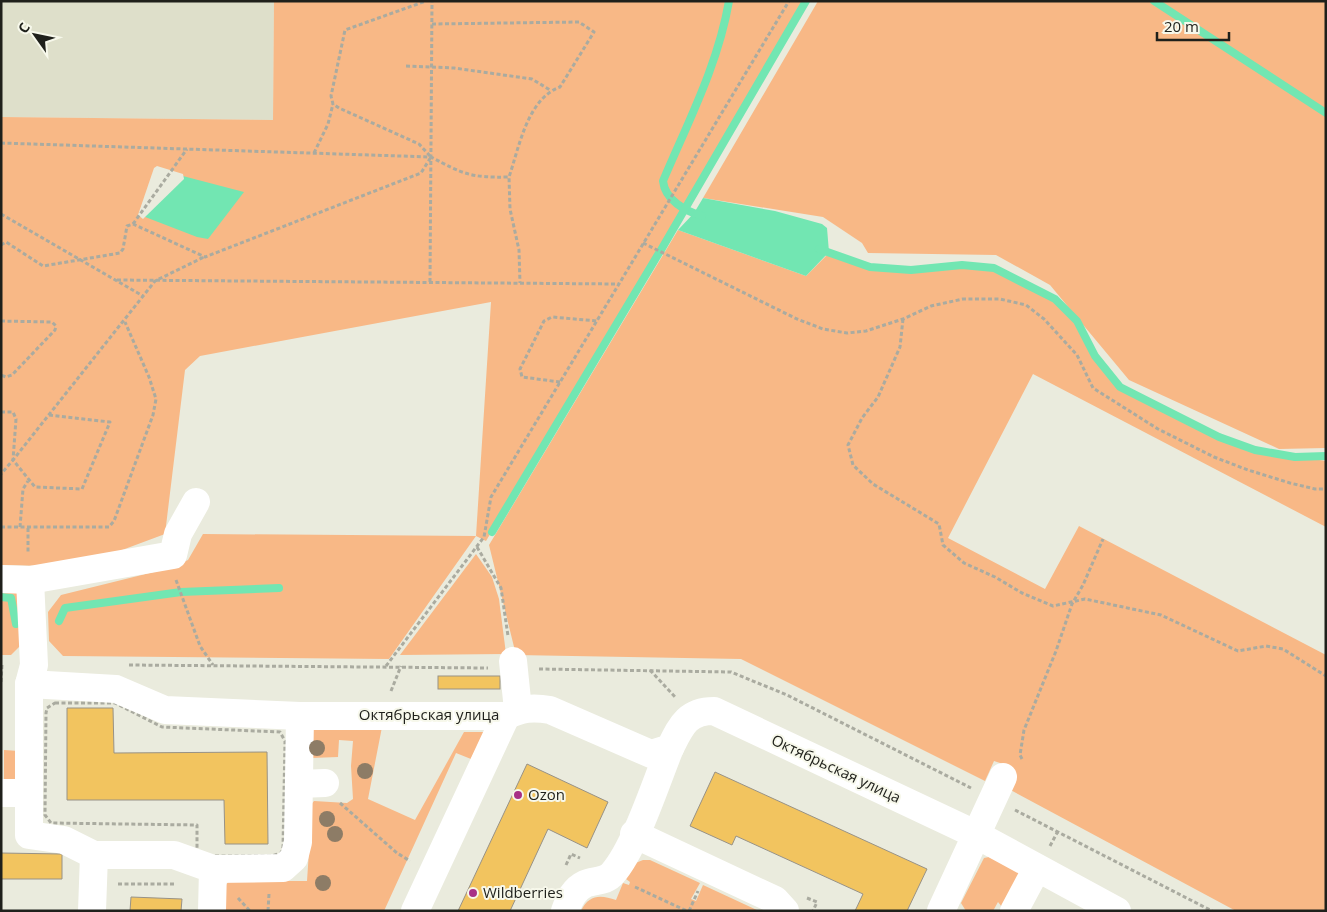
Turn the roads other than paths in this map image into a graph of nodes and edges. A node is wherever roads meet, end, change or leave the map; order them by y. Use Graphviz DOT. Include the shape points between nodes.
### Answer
graph roads {
  1 [pos="196,502"];
  2 [pos="1,579"];
  3 [pos="30,580"];
  4 [pos="513,661"];
  5 [pos="29,684"];
  6 [pos="512,713"];
  7 [pos="300,716"];
  8 [pos="670,748"];
  9 [pos="1014,772"];
  10 [pos="1,793"];
  11 [pos="29,793"];
  12 [pos="634,834"];
  13 [pos="977,835"];
  14 [pos="94,855"];
  15 [pos="1037,868"];
  16 [pos="213,869"];
  17 [pos="92,911"];
  18 [pos="212,911"];
  19 [pos="415,911"];
  20 [pos="565,911"];
  21 [pos="785,911"];
  22 [pos="941,911"];
  23 [pos="1014,911"];
  24 [pos="1117,911"];
  1 -- 3 [label="street" via="178,534 173,555"];
  2 -- 3 [label="street"];
  3 -- 5 [label="street" via="34,665"];
  4 -- 6 [label="street"];
  5 -- 7 [label="street, Октябрьская улица" via="116,689 165,710"];
  5 -- 11 [label="street"];
  6 -- 7 [label="street, Октябрьская улица"];
  6 -- 8 [label="street, Октябрьская улица" via="534,708 550,710 651,754"];
  6 -- 19 [label="street"];
  7 -- 16 [label="street" via="312,784 294,858 283,868"];
  8 -- 12 [label="street"];
  8 -- 13 [label="street, Октябрьская улица" via="690,717 700,711 714,711"];
  9 -- 13 [label="street"];
  10 -- 11 [label="street"];
  11 -- 14 [label="street" via="28,835 64,840"];
  12 -- 20 [label="street" via="611,876 576,890"];
  12 -- 21 [label="street" via="775,900"];
  13 -- 15 [label="street, Октябрьская улица"];
  13 -- 22 [label="street"];
  14 -- 16 [label="street" via="174,855"];
  14 -- 17 [label="street"];
  15 -- 23 [label="street"];
  15 -- 24 [label="street, Октябрьская улица"];
  16 -- 18 [label="street"];
}
